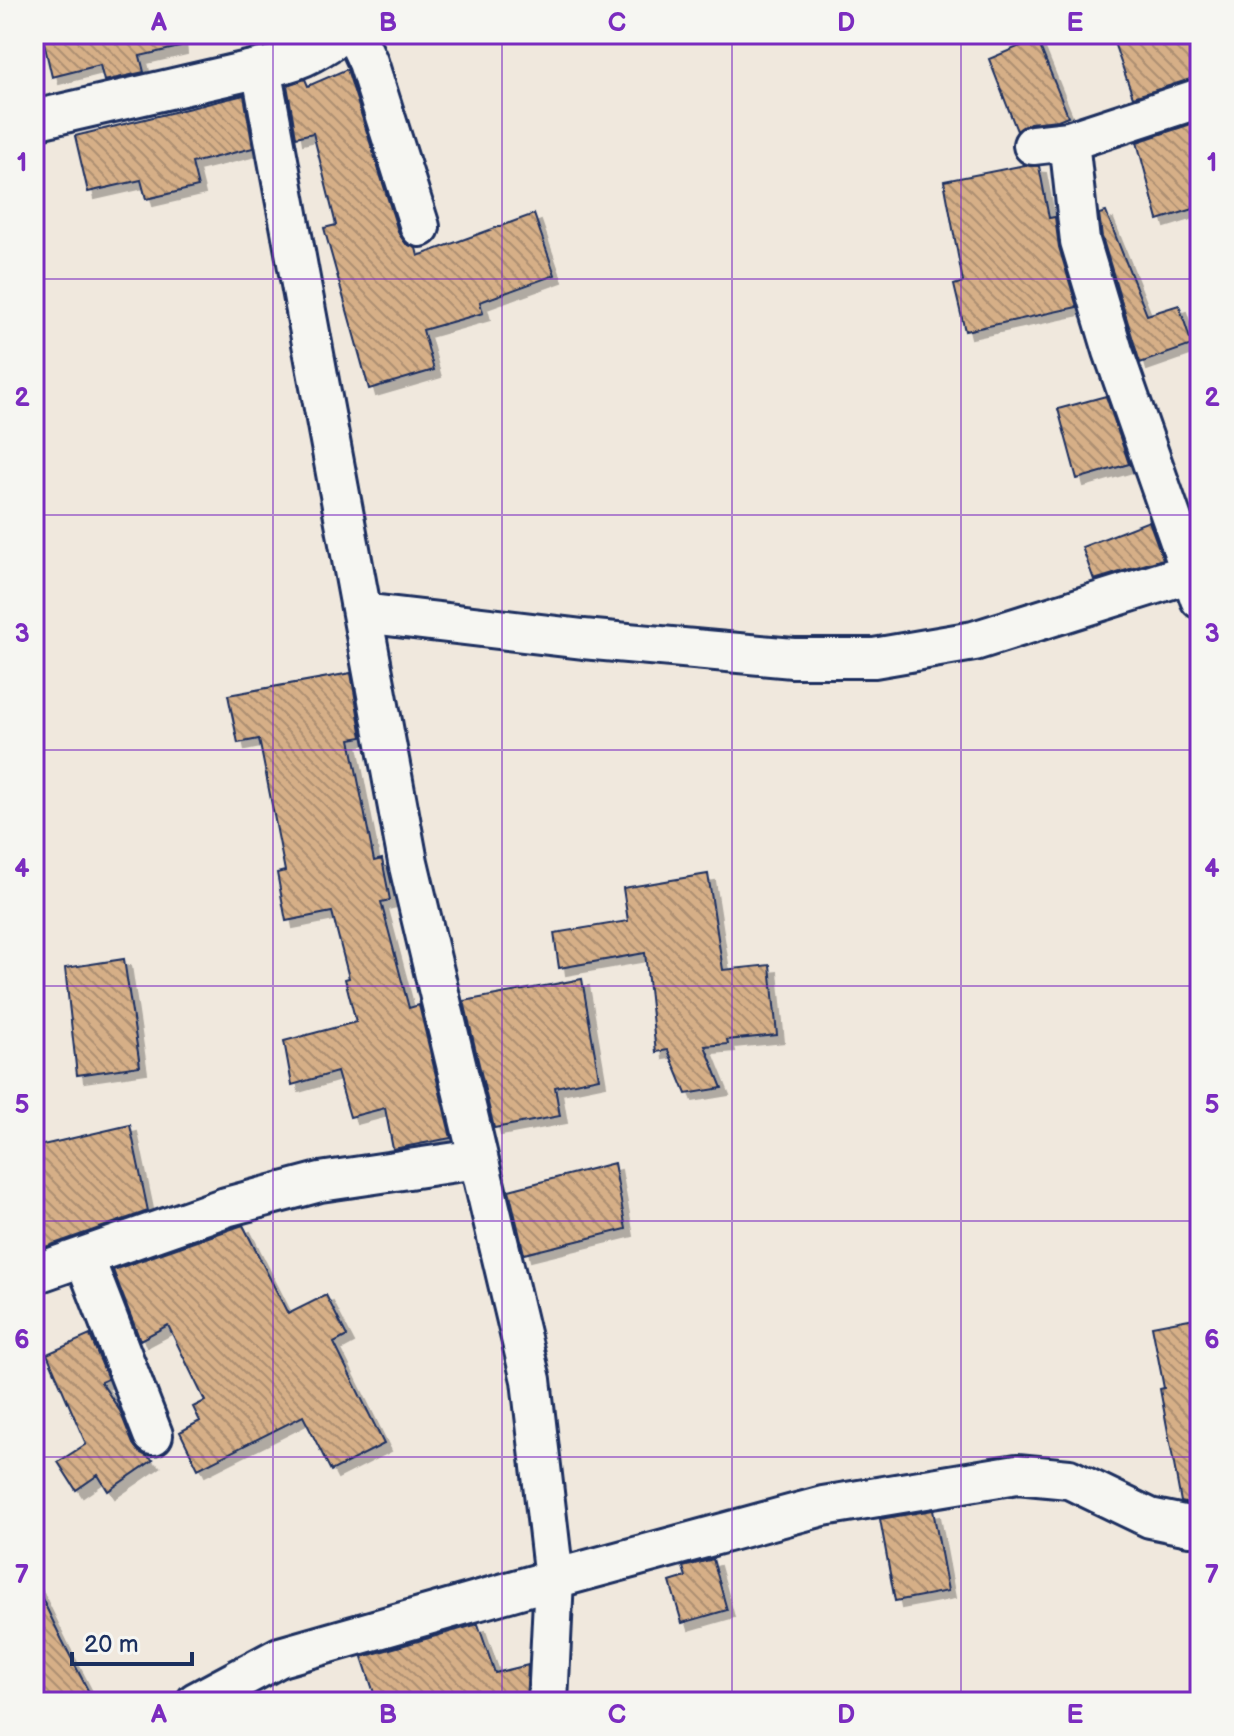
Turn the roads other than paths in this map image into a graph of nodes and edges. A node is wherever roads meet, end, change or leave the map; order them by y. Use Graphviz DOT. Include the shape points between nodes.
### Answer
graph roads {
  1 [pos="341,34"];
  2 [pos="355,34"];
  3 [pos="261,68"];
  4 [pos="1200,98"];
  5 [pos="34,120"];
  6 [pos="420,227"];
  7 [pos="1197,580"];
  8 [pos="362,613"];
  9 [pos="477,1159"];
  10 [pos="84,1257"];
  11 [pos="34,1274"];
  12 [pos="153,1435"];
  13 [pos="1200,1525"];
  14 [pos="554,1579"];
  15 [pos="196,1702"];
  16 [pos="548,1702"];
  1 -- 3 [label="street" via="308,57"];
  2 -- 6 [label="street"];
  3 -- 5 [label="street"];
  3 -- 8 [label="street"];
  4 -- 7 [label="street" via="1051,143 1113,351"];
  7 -- 8 [label="street" via="974,641 874,658 793,658"];
  8 -- 9 [label="street" via="408,862"];
  9 -- 10 [label="street" via="320,1182 226,1207"];
  9 -- 14 [label="street" via="531,1380"];
  10 -- 11 [label="street"];
  10 -- 12 [label="street"];
  13 -- 14 [label="street" via="1150,1518 1069,1479 1017,1474 823,1506"];
  14 -- 15 [label="street" via="280,1657"];
  14 -- 16 [label="street"];
}
